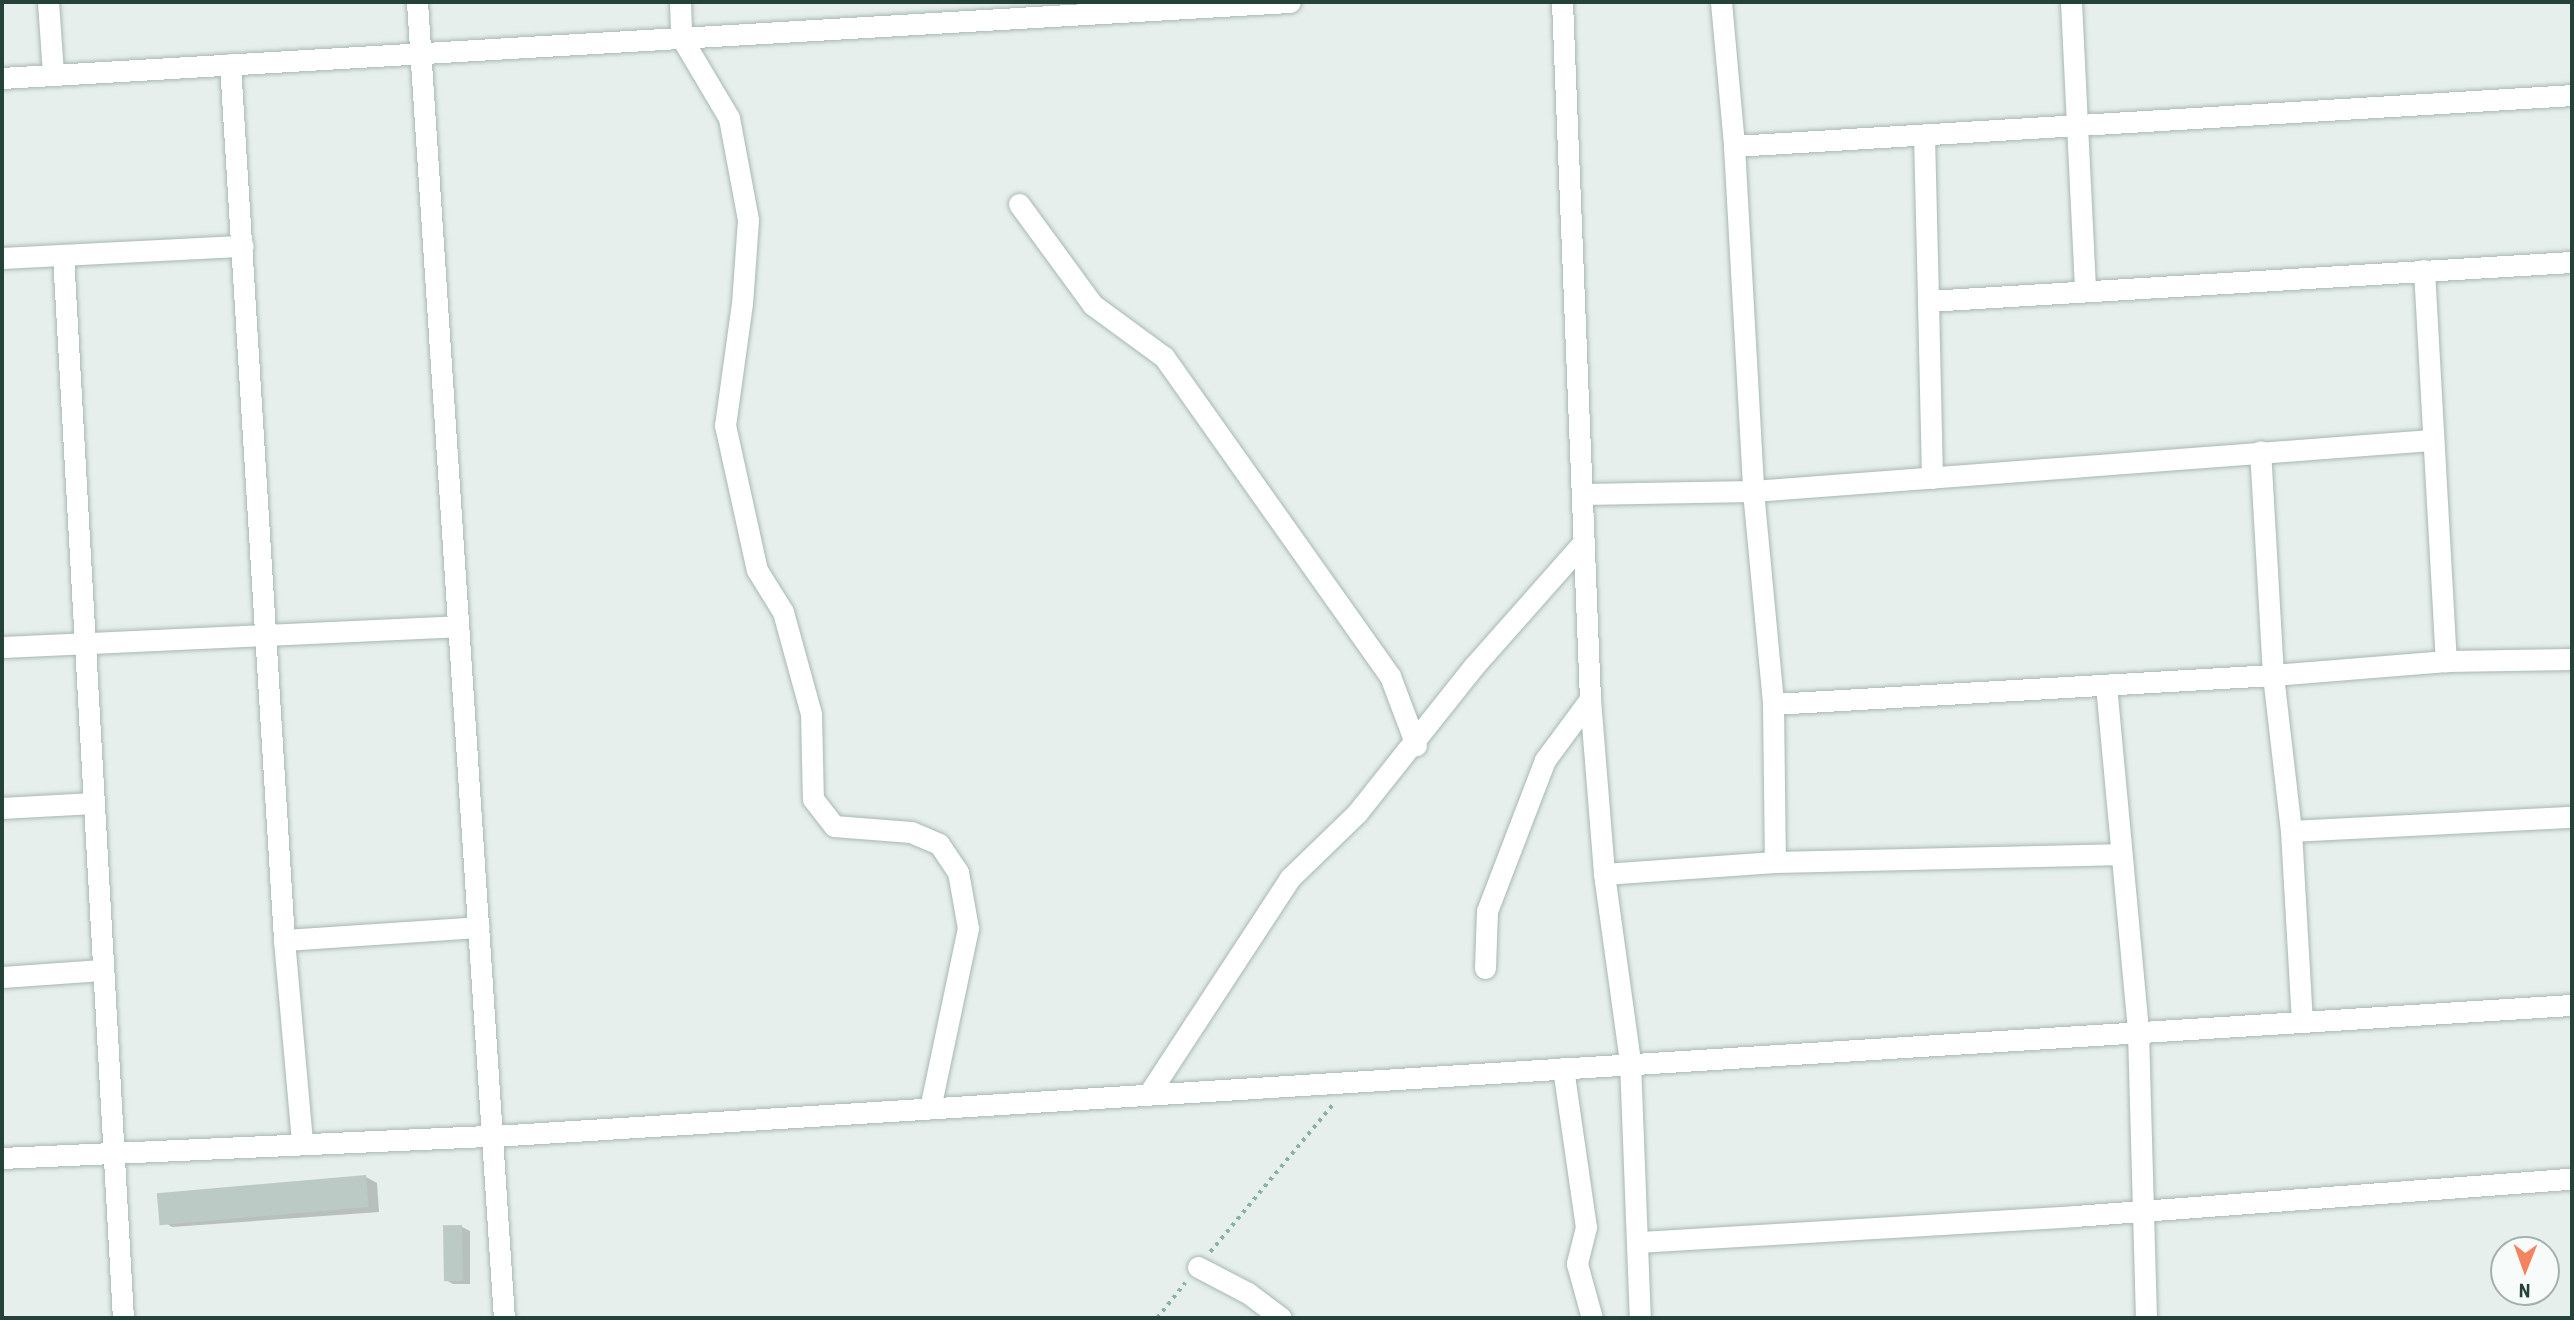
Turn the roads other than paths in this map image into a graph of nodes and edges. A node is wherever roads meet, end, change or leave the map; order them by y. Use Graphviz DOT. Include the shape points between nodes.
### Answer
graph roads {
  1 [pos="48,2"];
  2 [pos="417,2"];
  3 [pos="680,2"];
  4 [pos="1290,2"];
  5 [pos="1562,2"];
  6 [pos="1721,2"];
  7 [pos="2071,2"];
  8 [pos="681,37"];
  9 [pos="420,52"];
  10 [pos="230,64"];
  11 [pos="53,74"];
  12 [pos="2,78"];
  13 [pos="2572,94"];
  14 [pos="2077,123"];
  15 [pos="1924,135"];
  16 [pos="1734,146"];
  17 [pos="1019,204"];
  18 [pos="243,246"];
  19 [pos="63,255"];
  20 [pos="2,258"];
  21 [pos="2572,261"];
  22 [pos="2424,270"];
  23 [pos="2085,289"];
  24 [pos="1928,301"];
  25 [pos="2431,440"];
  26 [pos="2260,451"];
  27 [pos="1932,478"];
  28 [pos="1754,491"];
  29 [pos="1583,494"];
  30 [pos="1582,544"];
  31 [pos="458,626"];
  32 [pos="265,634"];
  33 [pos="84,643"];
  34 [pos="2,647"];
  35 [pos="2572,659"];
  36 [pos="2446,662"];
  37 [pos="2273,675"];
  38 [pos="2106,685"];
  39 [pos="1590,699"];
  40 [pos="1773,704"];
  41 [pos="1416,745"];
  42 [pos="93,803"];
  43 [pos="2,808"];
  44 [pos="2572,817"];
  45 [pos="2291,831"];
  46 [pos="2120,854"];
  47 [pos="1775,862"];
  48 [pos="1604,874"];
  49 [pos="479,927"];
  50 [pos="284,940"];
  51 [pos="1485,968"];
  52 [pos="102,970"];
  53 [pos="2,977"];
  54 [pos="2572,1004"];
  55 [pos="2302,1021"];
  56 [pos="2138,1032"];
  57 [pos="1630,1062"];
  58 [pos="1563,1068"];
  59 [pos="1148,1094"];
  60 [pos="930,1108"];
  61 [pos="494,1136"];
  62 [pos="302,1143"];
  63 [pos="112,1152"];
  64 [pos="2,1158"];
  65 [pos="2572,1179"];
  66 [pos="2143,1212"];
  67 [pos="1639,1242"];
  68 [pos="1198,1267"];
  69 [pos="123,1318"];
  70 [pos="504,1318"];
  71 [pos="1281,1318"];
  72 [pos="1592,1318"];
  73 [pos="1640,1318"];
  74 [pos="2146,1318"];
  1 -- 11 [label="street"];
  2 -- 9 [label="street"];
  3 -- 8 [label="street"];
  4 -- 8 [label="street"];
  5 -- 29 [label="street"];
  6 -- 16 [label="street"];
  7 -- 14 [label="street"];
  8 -- 9 [label="street"];
  8 -- 60 [label="street" via="729,118 748,220 725,425 757,570 783,612 811,714 813,799 834,827 911,832 939,844 958,872 968,928"];
  9 -- 10 [label="street"];
  9 -- 31 [label="street"];
  10 -- 11 [label="street"];
  10 -- 18 [label="street"];
  11 -- 12 [label="street"];
  13 -- 14 [label="street"];
  14 -- 15 [label="street"];
  14 -- 23 [label="street"];
  15 -- 16 [label="street"];
  15 -- 24 [label="street"];
  16 -- 28 [label="street"];
  17 -- 41 [label="street" via="1093,305 1164,357 1390,676"];
  18 -- 19 [label="street"];
  18 -- 32 [label="street"];
  19 -- 20 [label="street"];
  19 -- 33 [label="street"];
  21 -- 22 [label="street"];
  22 -- 23 [label="street"];
  22 -- 25 [label="street"];
  23 -- 24 [label="street"];
  24 -- 27 [label="street"];
  25 -- 26 [label="street"];
  25 -- 36 [label="street"];
  26 -- 27 [label="street"];
  26 -- 37 [label="street"];
  27 -- 28 [label="street"];
  28 -- 29 [label="street"];
  28 -- 40 [label="street"];
  29 -- 30 [label="street"];
  30 -- 39 [label="street"];
  30 -- 41 [label="street" via="1474,666"];
  31 -- 32 [label="street"];
  31 -- 49 [label="street"];
  32 -- 33 [label="street"];
  32 -- 50 [label="street"];
  33 -- 34 [label="street"];
  33 -- 42 [label="street"];
  35 -- 36 [label="street"];
  36 -- 37 [label="street"];
  37 -- 38 [label="street"];
  37 -- 45 [label="street"];
  38 -- 40 [label="street"];
  38 -- 46 [label="street"];
  39 -- 48 [label="street"];
  39 -- 51 [label="street" via="1545,761 1487,911"];
  40 -- 47 [label="street"];
  41 -- 59 [label="street" via="1357,813 1290,878"];
  42 -- 43 [label="street"];
  42 -- 52 [label="street"];
  44 -- 45 [label="street"];
  45 -- 55 [label="street"];
  46 -- 47 [label="street"];
  46 -- 56 [label="street"];
  47 -- 48 [label="street"];
  48 -- 57 [label="street"];
  49 -- 50 [label="street"];
  49 -- 61 [label="street"];
  50 -- 62 [label="street"];
  52 -- 53 [label="street"];
  52 -- 63 [label="street"];
  54 -- 55 [label="street"];
  55 -- 56 [label="street"];
  56 -- 57 [label="street"];
  56 -- 66 [label="street"];
  57 -- 58 [label="street"];
  57 -- 67 [label="street"];
  58 -- 59 [label="street"];
  58 -- 72 [label="street" via="1586,1227 1577,1264"];
  59 -- 60 [label="street"];
  60 -- 61 [label="street"];
  61 -- 62 [label="street"];
  61 -- 70 [label="street"];
  62 -- 63 [label="street"];
  63 -- 64 [label="street"];
  63 -- 69 [label="street"];
  65 -- 66 [label="street"];
  66 -- 67 [label="street"];
  66 -- 74 [label="street"];
  67 -- 73 [label="street"];
  68 -- 71 [label="street" via="1248,1293"];
}
